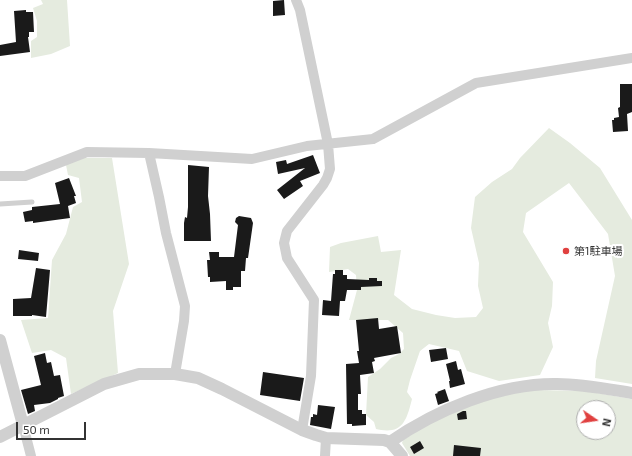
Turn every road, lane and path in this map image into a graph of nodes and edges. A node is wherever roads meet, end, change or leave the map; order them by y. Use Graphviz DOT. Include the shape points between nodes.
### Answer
graph roads {
  1 [pos="296,0"];
  2 [pos="632,58"];
  3 [pos="328,144"];
  4 [pos="149,153"];
  5 [pos="0,176"];
  6 [pos="32,202"];
  7 [pos="0,204"];
  8 [pos="0,340"];
  9 [pos="174,374"];
  10 [pos="632,393"];
  11 [pos="23,425"];
  12 [pos="302,430"];
  13 [pos="0,437"];
  14 [pos="326,438"];
  15 [pos="390,442"];
  16 [pos="31,456"];
  17 [pos="325,456"];
  18 [pos="402,456"];
  1 -- 3 [label="street"];
  2 -- 3 [label="street" via="476,83 372,139"];
  3 -- 4 [label="street" via="307,146 252,159"];
  3 -- 12 [label="street" via="330,169 327,178 287,231 284,243 288,258 314,300 310,376"];
  4 -- 5 [label="street" via="87,152 25,176"];
  4 -- 9 [label="street" via="185,306"];
  6 -- 7 [label="lane"];
  8 -- 11 [label="street"];
  9 -- 11 [label="street" via="139,374 104,384"];
  9 -- 12 [label="street" via="198,378"];
  10 -- 15 [label="street" via="577,385 518,386 464,403"];
  11 -- 13 [label="street"];
  11 -- 16 [label="street"];
  12 -- 14 [label="street"];
  14 -- 15 [label="street"];
  14 -- 17 [label="street"];
  15 -- 18 [label="street"];
}
